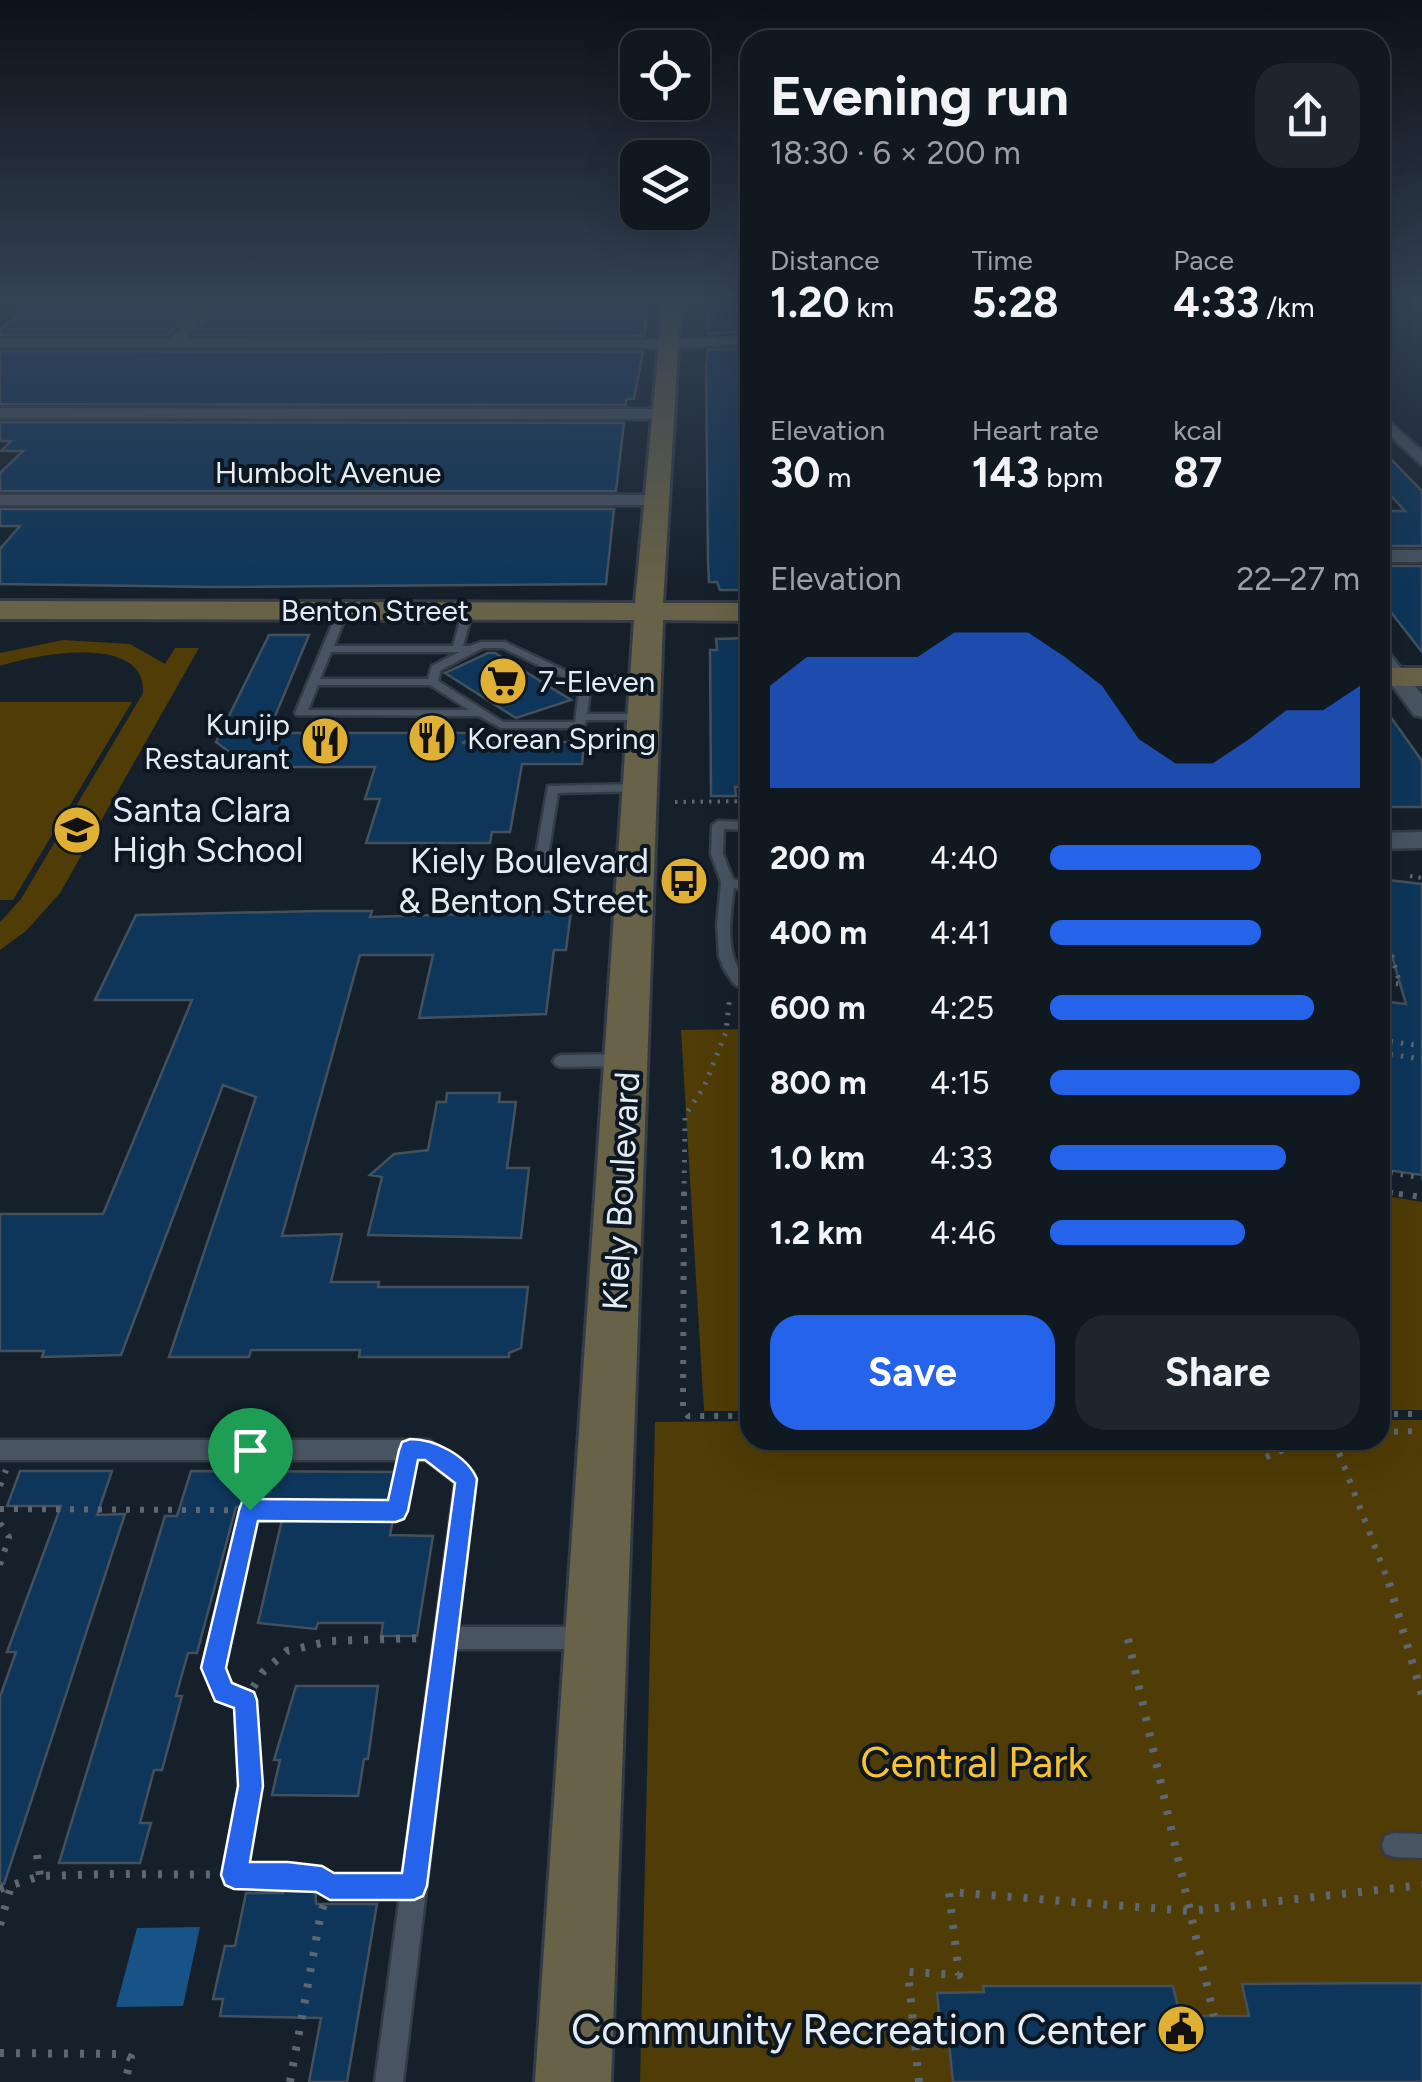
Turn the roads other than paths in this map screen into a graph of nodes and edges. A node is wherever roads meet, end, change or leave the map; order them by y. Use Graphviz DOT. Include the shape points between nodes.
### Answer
graph roads {
  1 [pos="664,397"];
  2 [pos="0,412"];
  3 [pos="662,414"];
  4 [pos="1390,428"];
  5 [pos="1422,460"];
  6 [pos="0,500"];
  7 [pos="656,500"];
  8 [pos="1390,556"];
  9 [pos="1422,556"];
  10 [pos="649,609"];
  11 [pos="0,610"];
  12 [pos="342,610"];
  13 [pos="468,610"];
  14 [pos="740,612"];
  15 [pos="327,649"];
  16 [pos="457,649"];
  17 [pos="472,649"];
  18 [pos="1395,671"];
  19 [pos="586,680"];
  20 [pos="645,680"];
  21 [pos="313,682"];
  22 [pos="432,682"];
  23 [pos="1422,710"];
  24 [pos="482,713"];
  25 [pos="581,717"];
  26 [pos="643,717"];
  27 [pos="640,788"];
  28 [pos="740,826"];
  29 [pos="1422,840"];
  30 [pos="1390,841"];
  31 [pos="638,865"];
  32 [pos="728,882"];
  33 [pos="740,885"];
  34 [pos="740,976"];
  35 [pos="562,1060"];
  36 [pos="627,1060"];
  37 [pos="0,1450"];
  38 [pos="446,1638"];
  39 [pos="598,1638"];
  40 [pos="1394,1844"];
  41 [pos="1422,1846"];
  42 [pos="389,2082"];
  43 [pos="573,2082"];
  1 -- 3 [label="main road, Kiely Boulevard"];
  2 -- 3 [label="street"];
  3 -- 7 [label="main road, Kiely Boulevard"];
  4 -- 5 [label="street"];
  6 -- 7 [label="street, Humbolt Avenue"];
  7 -- 10 [label="main road, Kiely Boulevard"];
  8 -- 9 [label="street"];
  10 -- 13 [label="main road, Benton Street"];
  10 -- 14 [label="main road, Benton Street"];
  10 -- 20 [label="main road, Kiely Boulevard"];
  11 -- 12 [label="main road, Benton Street"];
  12 -- 13 [label="main road, Benton Street"];
  12 -- 15 [label="lane"];
  13 -- 16 [label="lane"];
  15 -- 16 [label="lane"];
  15 -- 21 [label="lane"];
  16 -- 17 [label="lane"];
  17 -- 19 [label="lane" via="506,645"];
  17 -- 22 [label="lane" via="436,668"];
  18 -- 23 [label="street"];
  19 -- 20 [label="lane"];
  19 -- 25 [label="lane"];
  20 -- 26 [label="main road, Kiely Boulevard"];
  21 -- 22 [label="lane"];
  21 -- 24 [label="lane" via="300,713"];
  22 -- 24 [label="lane"];
  24 -- 25 [label="lane" via="501,725 580,725"];
  25 -- 26 [label="lane"];
  26 -- 27 [label="main road, Kiely Boulevard"];
  27 -- 31 [label="main road, Kiely Boulevard"];
  27 -- 31 [label="lane" via="552,789 540,866"];
  28 -- 32 [label="lane" via="718,826 717,854"];
  29 -- 30 [label="street"];
  31 -- 36 [label="main road, Kiely Boulevard"];
  32 -- 33 [label="lane"];
  32 -- 34 [label="lane" via="726,952"];
  35 -- 36 [label="lane"];
  36 -- 39 [label="main road, Kiely Boulevard"];
  37 -- 38 [label="lane" via="429,1450 466,1479"];
  38 -- 39 [label="lane"];
  38 -- 42 [label="lane"];
  39 -- 43 [label="main road, Kiely Boulevard"];
  40 -- 41 [label="lane"];
}
